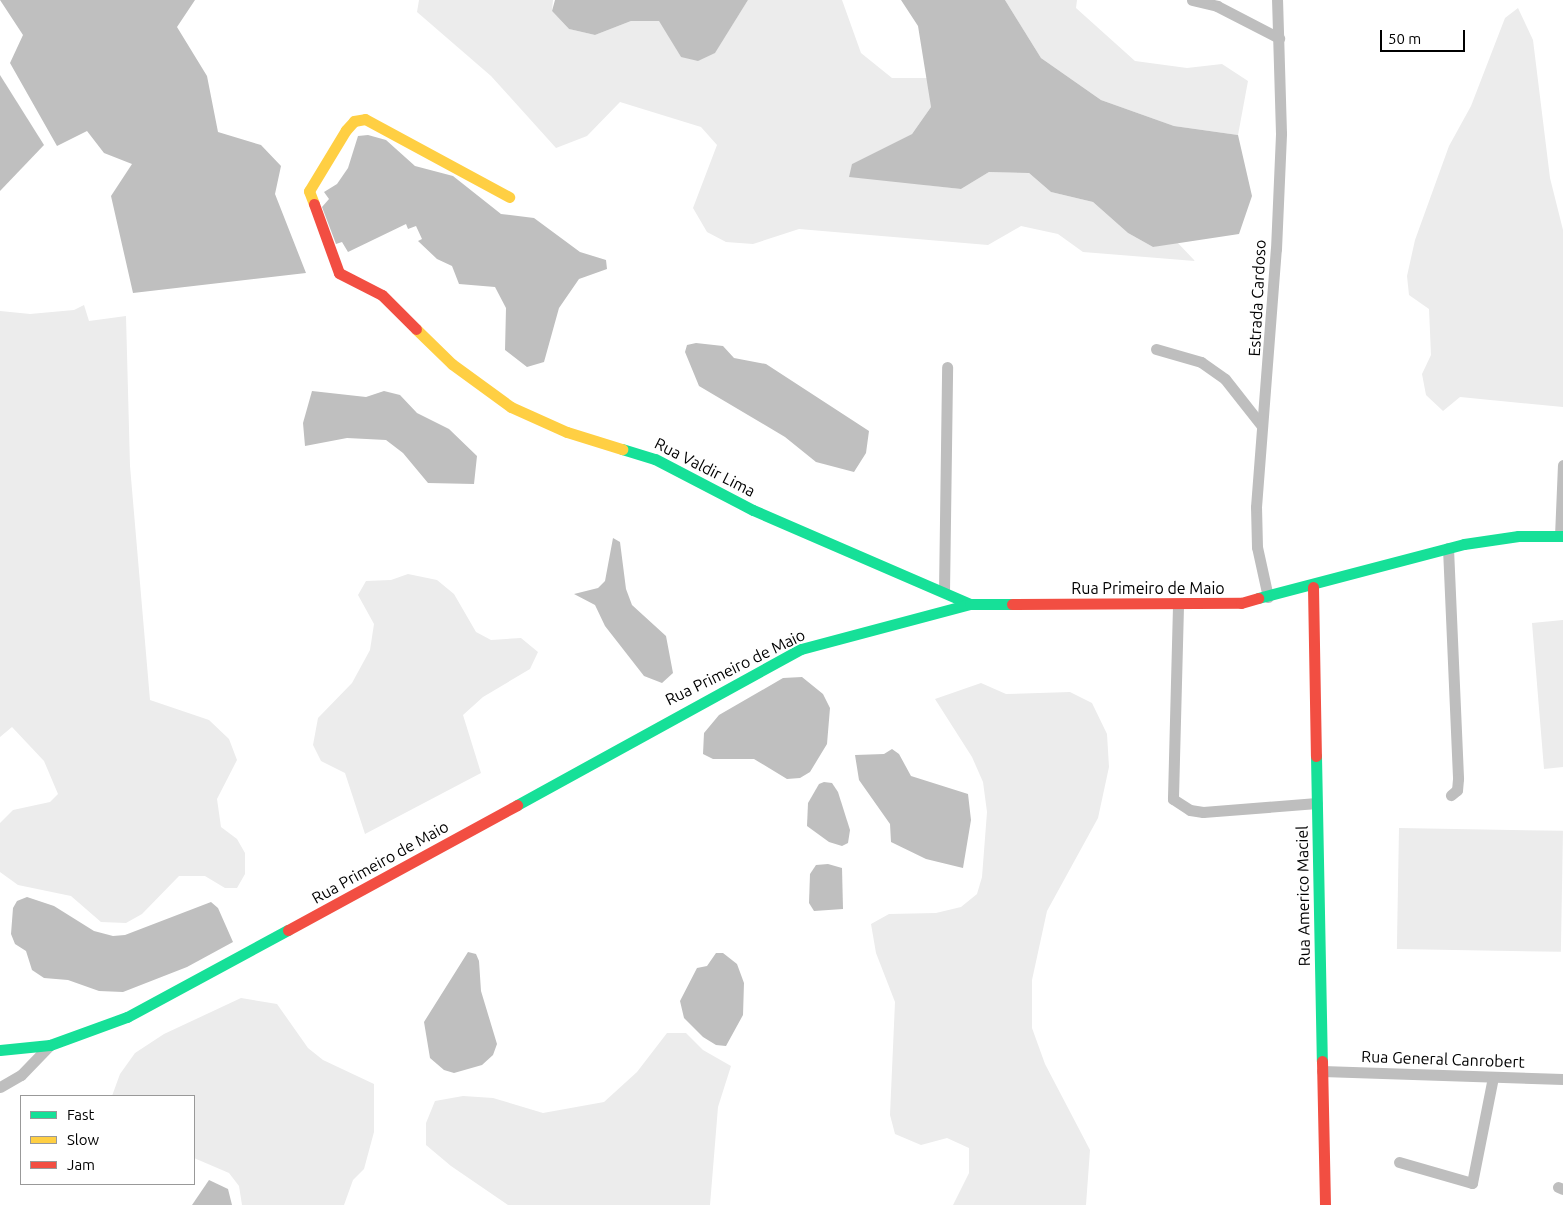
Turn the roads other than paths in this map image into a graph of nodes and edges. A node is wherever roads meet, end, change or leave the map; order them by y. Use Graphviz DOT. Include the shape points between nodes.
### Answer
graph roads {
  1 [pos="1192,0"];
  2 [pos="1277,0"];
  3 [pos="1279,38"];
  4 [pos="508,197"];
  5 [pos="1156,349"];
  6 [pos="947,367"];
  7 [pos="1262,426"];
  8 [pos="1563,465"];
  9 [pos="1562,536"];
  10 [pos="1448,548"];
  11 [pos="1314,587"];
  12 [pos="944,592"];
  13 [pos="1268,597"];
  14 [pos="970,604"];
  15 [pos="1178,606"];
  16 [pos="1450,795"];
  17 [pos="1317,803"];
  18 [pos="50,1045"];
  19 [pos="0,1050"];
  20 [pos="1322,1071"];
  21 [pos="1493,1077"];
  22 [pos="1563,1079"];
  23 [pos="0,1087"];
  24 [pos="1399,1162"];
  25 [pos="1325,1205"];
  1 -- 3 [label="street" via="1217,6"];
  2 -- 3 [label="street, Estrada Cardoso"];
  3 -- 7 [label="street, Estrada Cardoso" via="1276,249 1270,362"];
  4 -- 12 [label="street, Rua Valdir Lima" via="365,119 354,122 312,182 311,200 339,273 382,295 465,376 525,414 567,432 655,459 754,510"];
  5 -- 7 [label="street" via="1201,362 1225,378"];
  6 -- 12 [label="street"];
  7 -- 13 [label="street, Estrada Cardoso" via="1256,547"];
  8 -- 9 [label="street"];
  9 -- 10 [label="street, Rua Primeiro de Maio" via="1518,536"];
  10 -- 11 [label="street, Rua Primeiro de Maio"];
  10 -- 16 [label="street" via="1458,779 1457,790"];
  11 -- 13 [label="street, Rua Primeiro de Maio"];
  11 -- 17 [label="street, Rua Americo Maciel"];
  12 -- 14 [label="street, Rua Valdir Lima"];
  13 -- 15 [label="street, Rua Primeiro de Maio" via="1223,605"];
  14 -- 15 [label="street, Rua Primeiro de Maio"];
  14 -- 18 [label="street, Rua Primeiro de Maio" via="834,638 746,676 177,992 108,1026"];
  15 -- 17 [label="street" via="1173,799 1190,810 1203,812"];
  17 -- 20 [label="street, Rua Americo Maciel"];
  18 -- 19 [label="street, Rua Primeiro de Maio"];
  18 -- 23 [label="street" via="20,1075"];
  20 -- 21 [label="street, Rua General Canrobert"];
  20 -- 25 [label="street, Rua Americo Maciel"];
  21 -- 22 [label="street, Rua General Canrobert"];
  21 -- 24 [label="street" via="1472,1183"];
}
